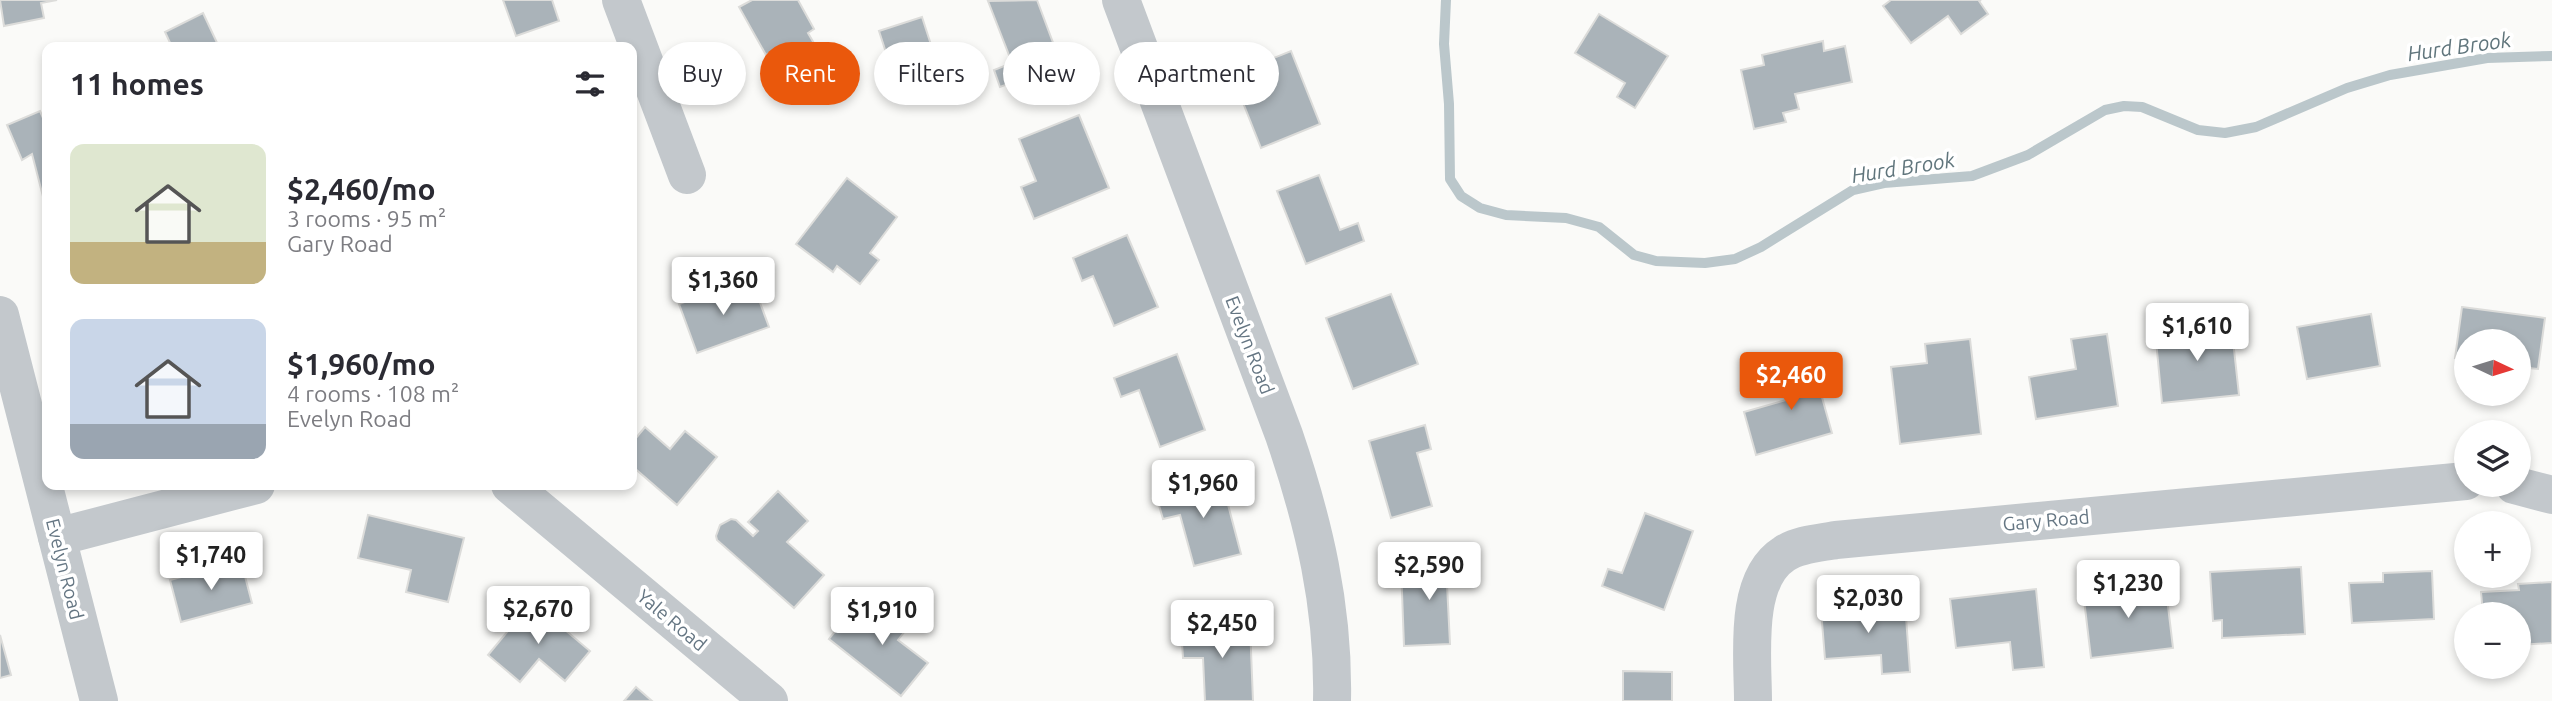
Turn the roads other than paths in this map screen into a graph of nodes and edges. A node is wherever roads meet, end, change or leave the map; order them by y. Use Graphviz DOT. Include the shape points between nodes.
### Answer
graph roads {
  1 [pos="621,0"];
  2 [pos="1121,0"];
  3 [pos="637,42"];
  4 [pos="637,42"];
  5 [pos="687,175"];
  6 [pos="0,315"];
  7 [pos="42,479"];
  8 [pos="2454,482"];
  9 [pos="2531,489"];
  10 [pos="45,490"];
  11 [pos="237,490"];
  12 [pos="516,490"];
  13 [pos="2552,495"];
  14 [pos="57,537"];
  15 [pos="99,701"];
  16 [pos="769,701"];
  17 [pos="1332,701"];
  18 [pos="1753,701"];
  1 -- 3 [label="street"];
  2 -- 17 [label="street, Evelyn Road" via="1305,499 1326,593"];
  4 -- 5 [label="street"];
  6 -- 7 [label="street, Evelyn Road"];
  8 -- 18 [label="street, Gary Road" via="1800,547 1772,564 1758,591 1753,621"];
  9 -- 13 [label="street"];
  10 -- 14 [label="street, Evelyn Road"];
  11 -- 14 [label="street"];
  12 -- 16 [label="street, Yale Road"];
  14 -- 15 [label="street, Evelyn Road"];
}
